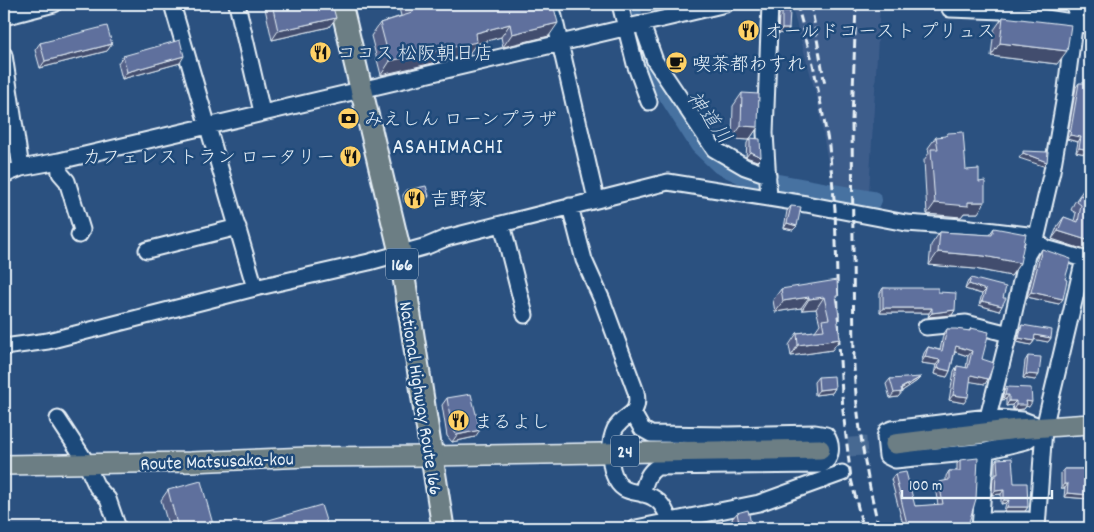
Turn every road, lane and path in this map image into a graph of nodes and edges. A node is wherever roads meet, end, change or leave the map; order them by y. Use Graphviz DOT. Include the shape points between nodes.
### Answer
graph roads {
  1 [pos="54,4"];
  2 [pos="172,4"];
  3 [pos="237,4"];
  4 [pos="341,4"];
  5 [pos="551,4"];
  6 [pos="620,4"];
  7 [pos="727,4"];
  8 [pos="770,4"];
  9 [pos="1077,4"];
  10 [pos="1003,8"];
  11 [pos="950,9"];
  12 [pos="4,17"];
  13 [pos="1075,22"];
  14 [pos="635,25"];
  15 [pos="1090,25"];
  16 [pos="561,42"];
  17 [pos="4,55"];
  18 [pos="361,90"];
  19 [pos="649,102"];
  20 [pos="262,112"];
  21 [pos="208,126"];
  22 [pos="58,161"];
  23 [pos="21,168"];
  24 [pos="4,175"];
  25 [pos="768,175"];
  26 [pos="769,198"];
  27 [pos="596,199"];
  28 [pos="570,206"];
  29 [pos="502,224"];
  30 [pos="238,227"];
  31 [pos="79,235"];
  32 [pos="1036,240"];
  33 [pos="148,250"];
  34 [pos="400,252"];
  35 [pos="1087,259"];
  36 [pos="255,288"];
  37 [pos="525,315"];
  38 [pos="926,327"];
  39 [pos="1009,334"];
  40 [pos="4,347"];
  41 [pos="632,413"];
  42 [pos="988,417"];
  43 [pos="58,419"];
  44 [pos="1090,424"];
  45 [pos="1044,428"];
  46 [pos="895,444"];
  47 [pos="820,449"];
  48 [pos="986,451"];
  49 [pos="611,452"];
  50 [pos="430,456"];
  51 [pos="86,463"];
  52 [pos="4,466"];
  53 [pos="801,466"];
  54 [pos="842,473"];
  55 [pos="805,485"];
  56 [pos="642,494"];
  57 [pos="671,524"];
  58 [pos="981,524"];
  59 [pos="1037,526"];
  60 [pos="118,528"];
  61 [pos="443,528"];
  62 [pos="636,528"];
  1 -- 12 [label="street"];
  2 -- 21 [label="street"];
  3 -- 20 [label="street"];
  4 -- 18 [label="highway, National Highway Route 166 / 166"];
  5 -- 16 [label="street"];
  6 -- 14 [label="street"];
  7 -- 14 [label="street"];
  8 -- 25 [label="street" via="765,133"];
  9 -- 13 [label="street"];
  10 -- 11 [label="street"];
  10 -- 13 [label="street"];
  13 -- 15 [label="street"];
  13 -- 32 [label="street" via="1066,96"];
  14 -- 16 [label="street"];
  14 -- 19 [label="street" via="635,64"];
  14 -- 25 [label="street" via="645,32 655,61 714,148 745,168"];
  16 -- 18 [label="street"];
  16 -- 27 [label="street"];
  17 -- 23 [label="street"];
  18 -- 20 [label="street"];
  18 -- 34 [label="highway, National Highway Route 166 / 166"];
  20 -- 21 [label="street"];
  21 -- 22 [label="street"];
  21 -- 30 [label="street"];
  22 -- 23 [label="street"];
  22 -- 31 [label="street" via="82,230"];
  23 -- 24 [label="street"];
  25 -- 26 [label="street"];
  26 -- 27 [label="street" via="668,182"];
  26 -- 32 [label="street" via="906,223 1028,235"];
  27 -- 28 [label="street"];
  28 -- 29 [label="street"];
  28 -- 41 [label="street" via="584,260 636,392 638,402"];
  29 -- 34 [label="street"];
  29 -- 37 [label="street"];
  30 -- 33 [label="street"];
  30 -- 36 [label="street"];
  32 -- 35 [label="street" via="1045,248"];
  32 -- 39 [label="street" via="1026,255"];
  34 -- 36 [label="street"];
  34 -- 50 [label="highway, National Highway Route 166 / 166"];
  35 -- 45 [label="street"];
  36 -- 40 [label="street" via="48,341"];
  38 -- 39 [label="street" via="966,323"];
  39 -- 42 [label="street"];
  41 -- 49 [label="street" via="615,428"];
  41 -- 53 [label="street" via="642,429 650,434 826,435 830,441 827,462"];
  42 -- 45 [label="street" via="1023,420"];
  42 -- 48 [label="street" via="892,428 885,437 887,456 895,460"];
  43 -- 51 [label="street"];
  44 -- 45 [label="main road"];
  45 -- 46 [label="main road"];
  45 -- 48 [label="street" via="1026,441"];
  45 -- 59 [label="street"];
  47 -- 49 [label="main road, 24"];
  48 -- 58 [label="street"];
  49 -- 50 [label="main road, 24"];
  49 -- 56 [label="street" via="612,469 618,482 629,492"];
  50 -- 51 [label="main road, Route Matsusaka-kou"];
  50 -- 61 [label="highway, National Highway Route 166 / 166"];
  51 -- 52 [label="main road, Route Matsusaka-kou"];
  51 -- 60 [label="street" via="97,487 108,499"];
  53 -- 55 [label="street"];
  53 -- 56 [label="street" via="657,467 646,478"];
  54 -- 55 [label="street"];
  55 -- 57 [label="street" via="759,503"];
  56 -- 57 [label="street" via="651,496 660,504"];
  57 -- 62 [label="street"];
  58 -- 59 [label="street" via="1028,520"];
}
